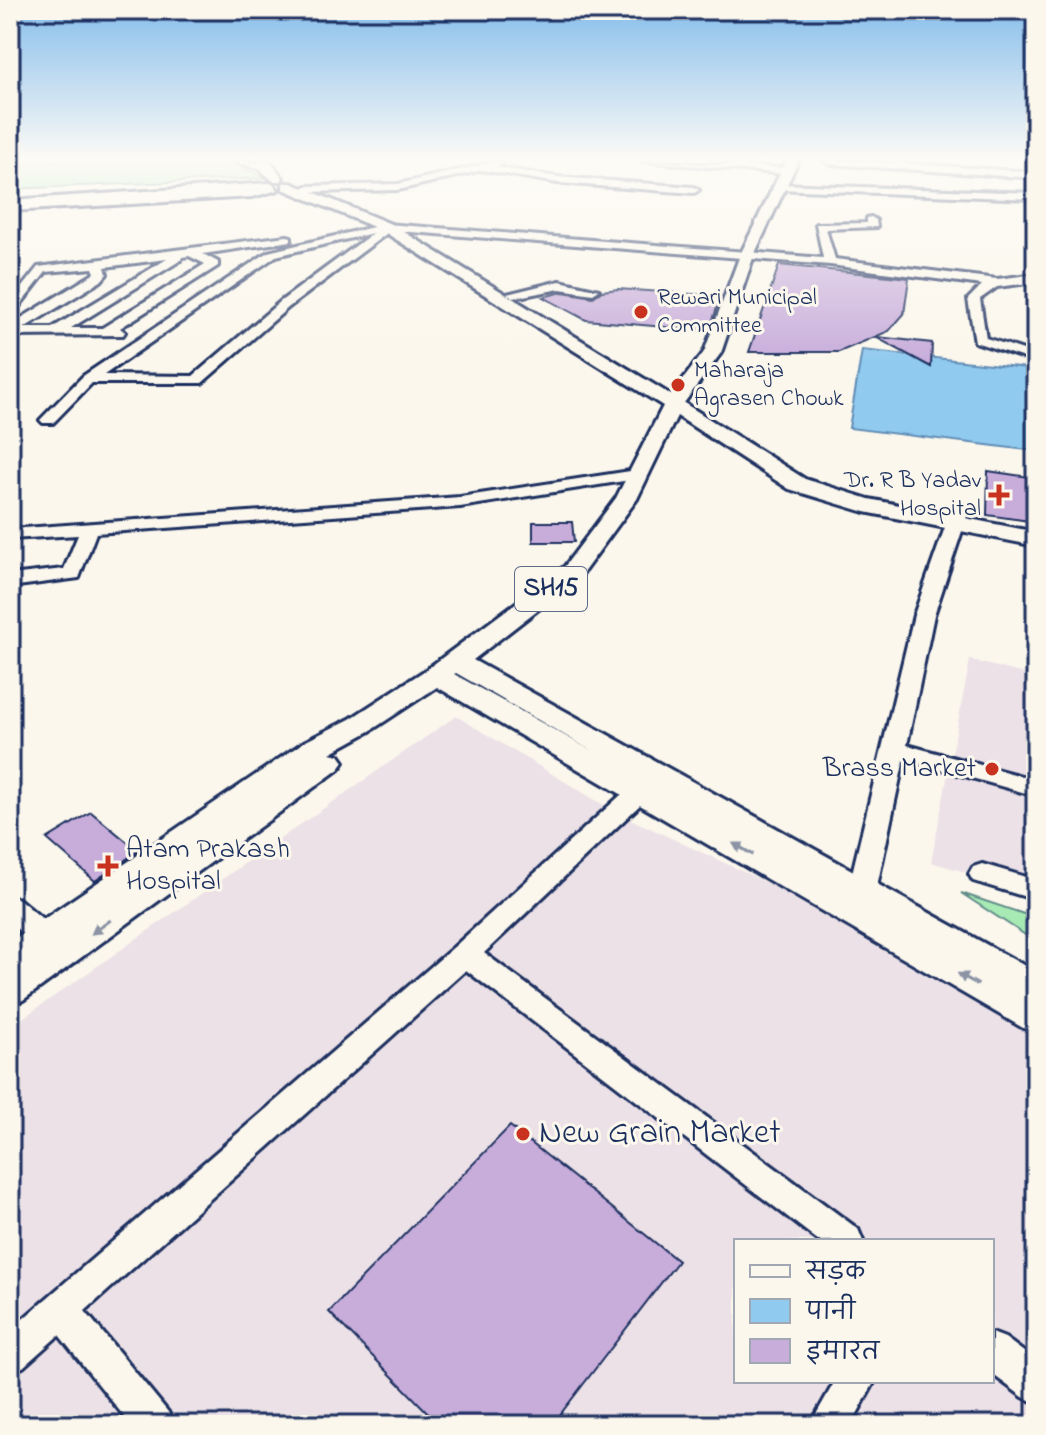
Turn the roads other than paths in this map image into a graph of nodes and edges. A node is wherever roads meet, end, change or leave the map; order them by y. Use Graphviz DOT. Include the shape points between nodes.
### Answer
graph roads {
  1 [pos="395,228"];
  2 [pos="760,228"];
  3 [pos="821,228"];
  4 [pos="352,234"];
  5 [pos="188,253"];
  6 [pos="747,255"];
  7 [pos="830,262"];
  8 [pos="98,264"];
  9 [pos="960,277"];
  10 [pos="1036,278"];
  11 [pos="998,283"];
  12 [pos="593,290"];
  13 [pos="513,294"];
  14 [pos="976,294"];
  15 [pos="10,310"];
  16 [pos="10,331"];
  17 [pos="55,332"];
  18 [pos="105,332"];
  19 [pos="155,333"];
  20 [pos="1036,358"];
  21 [pos="88,379"];
  22 [pos="677,400"];
  23 [pos="48,420"];
  24 [pos="637,475"];
  25 [pos="957,520"];
  26 [pos="89,528"];
  27 [pos="1036,530"];
  28 [pos="10,534"];
  29 [pos="1036,539"];
  30 [pos="10,581"];
  31 [pos="446,668"];
  32 [pos="893,749"];
  33 [pos="648,783"];
  34 [pos="1036,788"];
  35 [pos="982,874"];
  36 [pos="1036,890"];
  37 [pos="858,903"];
  38 [pos="10,906"];
  39 [pos="54,945"];
  40 [pos="465,954"];
  41 [pos="10,960"];
  42 [pos="1036,989"];
  43 [pos="10,990"];
  44 [pos="1036,1017"];
  45 [pos="843,1239"];
  46 [pos="61,1309"];
  47 [pos="994,1352"];
  48 [pos="10,1354"];
  49 [pos="855,1383"];
  50 [pos="1036,1384"];
  51 [pos="155,1425"];
  52 [pos="829,1425"];
  1 -- 4 [label="street"];
  1 -- 6 [label="street"];
  1 -- 13 [label="main road"];
  1 -- 21 [label="street" via="379,234 297,295 197,380"];
  1 -- 22 [label="main road"];
  2 -- 6 [label="main road"];
  3 -- 7 [label="street"];
  4 -- 5 [label="street"];
  4 -- 19 [label="street" via="272,254"];
  5 -- 8 [label="street"];
  5 -- 17 [label="street"];
  5 -- 18 [label="street" via="214,264"];
  6 -- 7 [label="street"];
  6 -- 22 [label="main road" via="712,353"];
  7 -- 9 [label="street"];
  8 -- 15 [label="street" via="42,269"];
  8 -- 16 [label="street" via="97,278"];
  9 -- 11 [label="street"];
  9 -- 14 [label="street"];
  10 -- 11 [label="street"];
  11 -- 14 [label="street"];
  12 -- 13 [label="street" via="560,285"];
  13 -- 22 [label="main road"];
  14 -- 20 [label="street" via="978,344"];
  16 -- 17 [label="street"];
  17 -- 18 [label="street"];
  18 -- 19 [label="street"];
  19 -- 21 [label="street"];
  21 -- 23 [label="street"];
  22 -- 24 [label="main road, SH15"];
  22 -- 25 [label="main road" via="797,484 833,497"];
  24 -- 26 [label="street" via="460,502"];
  24 -- 31 [label="main road, SH15" via="626,499 572,572"];
  25 -- 27 [label="main road"];
  25 -- 29 [label="main road"];
  25 -- 32 [label="street" via="924,615"];
  26 -- 28 [label="street"];
  26 -- 30 [label="street" via="72,574"];
  31 -- 33 [label="main road"];
  31 -- 39 [label="main road, SH15" via="360,725 330,762"];
  32 -- 34 [label="street"];
  32 -- 37 [label="street"];
  33 -- 37 [label="main road"];
  33 -- 40 [label="street"];
  35 -- 36 [label="street"];
  37 -- 42 [label="main road"];
  44 -- 37 [label="main road, one-way"];
  38 -- 39 [label="street"];
  39 -- 41 [label="main road, SH15"];
  39 -- 43 [label="main road, SH15"];
  40 -- 45 [label="street"];
  40 -- 46 [label="street"];
  46 -- 48 [label="street"];
  46 -- 51 [label="street"];
  47 -- 50 [label="street"];
  49 -- 52 [label="street"];
}
